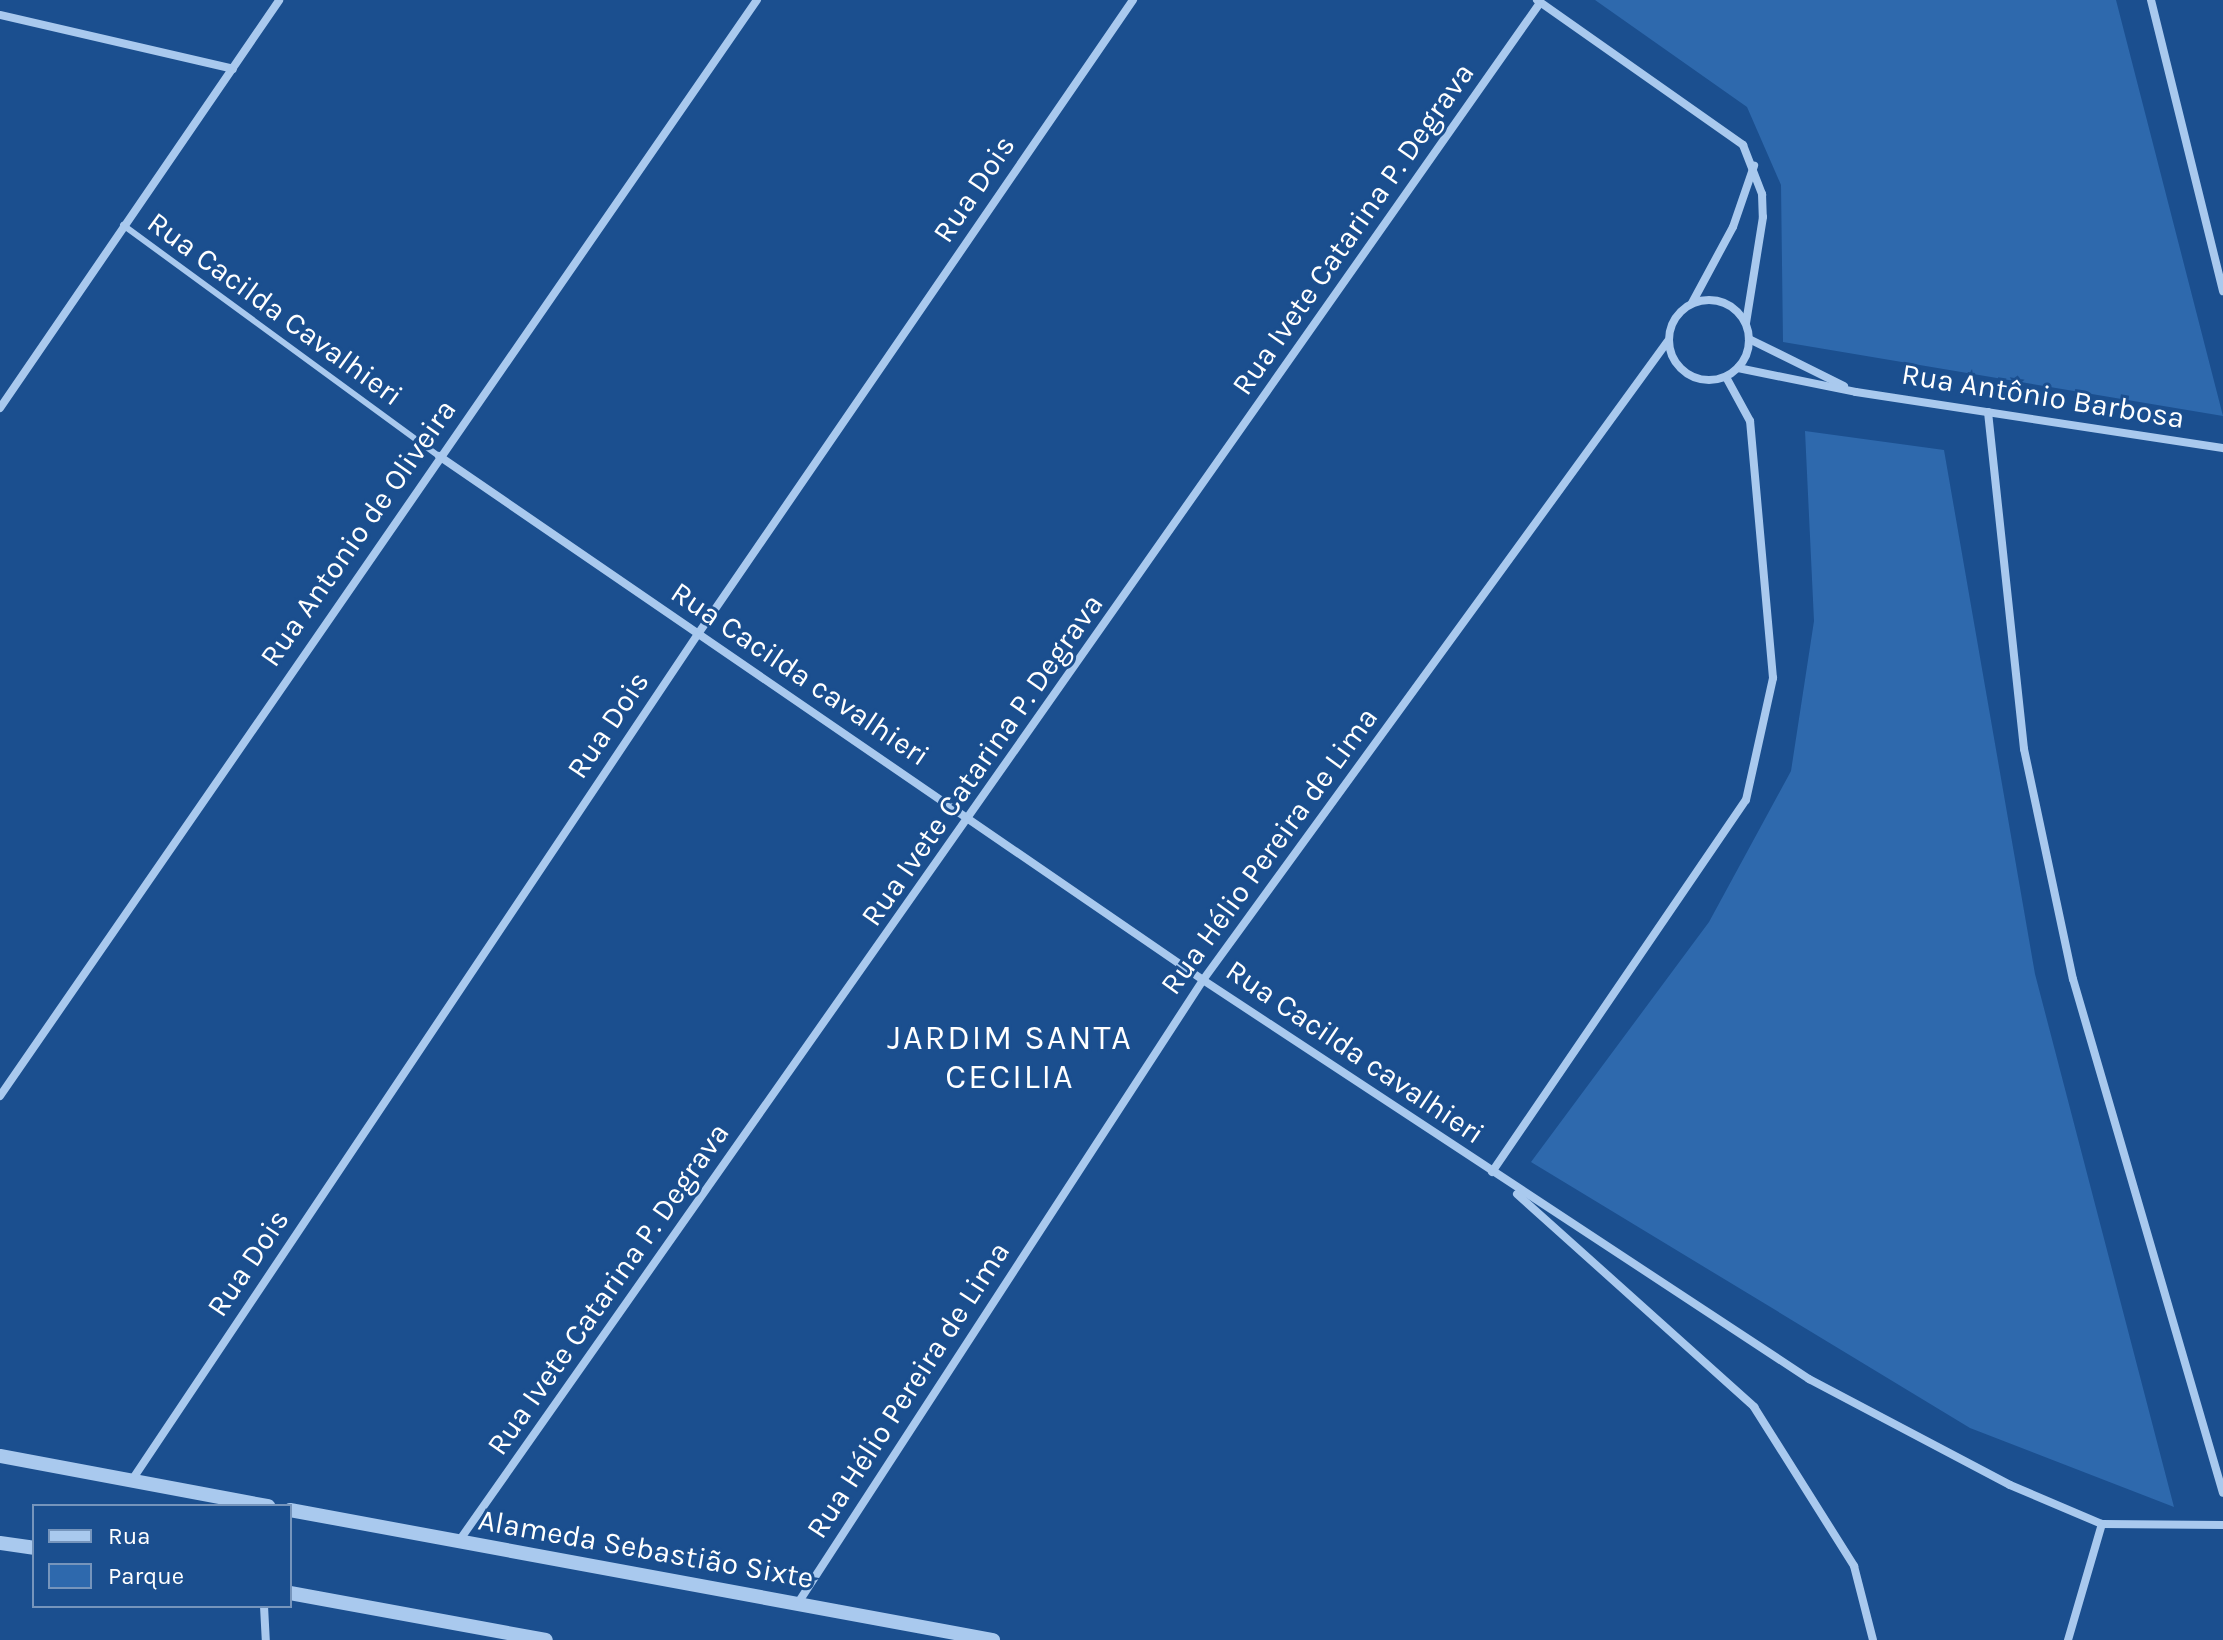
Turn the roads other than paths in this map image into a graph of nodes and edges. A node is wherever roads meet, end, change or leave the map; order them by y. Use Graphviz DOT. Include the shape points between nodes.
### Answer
graph roads {
  1 [pos="279,0"];
  2 [pos="757,0"];
  3 [pos="1133,0"];
  4 [pos="2151,0"];
  5 [pos="1538,2"];
  6 [pos="0,15"];
  7 [pos="233,69"];
  8 [pos="1754,165"];
  9 [pos="123,225"];
  10 [pos="2223,291"];
  11 [pos="1692,303"];
  12 [pos="1746,323"];
  13 [pos="1749,339"];
  14 [pos="1668,341"];
  15 [pos="1738,368"];
  16 [pos="1726,377"];
  17 [pos="1856,392"];
  18 [pos="0,408"];
  19 [pos="1988,412"];
  20 [pos="2223,448"];
  21 [pos="439,456"];
  22 [pos="698,634"];
  23 [pos="970,819"];
  24 [pos="1203,980"];
  25 [pos="0,1096"];
  26 [pos="1492,1172"];
  27 [pos="0,1456"];
  28 [pos="131,1481"];
  29 [pos="2223,1493"];
  30 [pos="257,1504"];
  31 [pos="292,1510"];
  32 [pos="2102,1524"];
  33 [pos="2223,1525"];
  34 [pos="459,1541"];
  35 [pos="0,1543"];
  36 [pos="32,1548"];
  37 [pos="292,1593"];
  38 [pos="798,1603"];
  39 [pos="264,1608"];
  40 [pos="266,1640"];
  41 [pos="546,1640"];
  42 [pos="993,1640"];
  43 [pos="1873,1640"];
  44 [pos="2068,1640"];
  1 -- 7 [label="street"];
  2 -- 21 [label="street, Rua Antonio de Oliveira"];
  3 -- 22 [label="street, Rua Dois"];
  4 -- 10 [label="street"];
  5 -- 8 [label="street" via="1718,125 1743,145"];
  5 -- 23 [label="street, Rua Ivete Catarina P. Degrava"];
  6 -- 7 [label="street"];
  7 -- 9 [label="street"];
  8 -- 11 [label="street" via="1733,227"];
  8 -- 12 [label="street" via="1763,217"];
  9 -- 18 [label="street"];
  9 -- 21 [label="lane, Rua Cacilda Cavalhieri"];
  11 -- 12 [label="street" via="1723,302"];
  11 -- 14 [label="street" via="1671,326"];
  12 -- 13 [label="street"];
  13 -- 15 [label="street"];
  13 -- 17 [label="street, Rua Antônio Barbosa"];
  14 -- 16 [label="street" via="1681,369 1694,378"];
  14 -- 24 [label="street, Rua Hélio Pereira de Lima"];
  15 -- 16 [label="street"];
  15 -- 17 [label="street, Rua Antônio Barbosa"];
  16 -- 26 [label="street" via="1750,421 1773,678 1746,800"];
  17 -- 19 [label="street, Rua Antônio Barbosa"];
  19 -- 20 [label="street, Rua Antônio Barbosa"];
  19 -- 29 [label="street" via="2024,749 2073,979"];
  21 -- 22 [label="street, Rua Cacilda cavalhieri"];
  21 -- 25 [label="street, Rua Antonio de Oliveira"];
  22 -- 23 [label="street, Rua Cacilda cavalhieri"];
  22 -- 28 [label="street, Rua Dois"];
  23 -- 24 [label="street, Rua Cacilda cavalhieri"];
  23 -- 34 [label="street, Rua Ivete Catarina P. Degrava"];
  24 -- 26 [label="street, Rua Cacilda cavalhieri"];
  24 -- 38 [label="street, Rua Hélio Pereira de Lima"];
  26 -- 32 [label="street" via="1809,1379 2010,1485"];
  26 -- 43 [label="street" via="1754,1407 1854,1566"];
  27 -- 28 [label="street"];
  28 -- 30 [label="street"];
  31 -- 34 [label="street, Alameda Sebastião Sixte"];
  32 -- 33 [label="street"];
  32 -- 44 [label="street"];
  34 -- 38 [label="street, Alameda Sebastião Sixte"];
  35 -- 36 [label="street"];
  37 -- 41 [label="street"];
  38 -- 42 [label="street, Alameda Sebastião Sixte"];
  39 -- 40 [label="street"];
}
